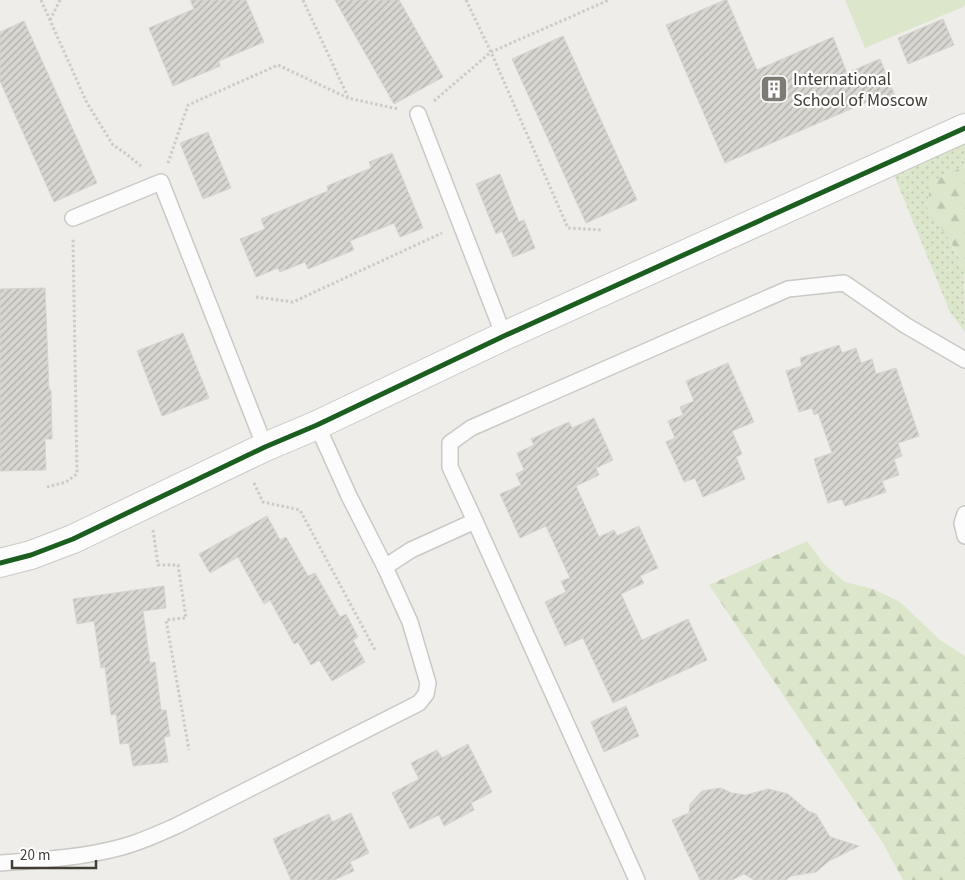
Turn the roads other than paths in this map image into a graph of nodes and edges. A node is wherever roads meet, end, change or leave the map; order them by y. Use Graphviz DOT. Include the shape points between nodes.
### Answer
graph roads {
  1 [pos="418,114"];
  2 [pos="965,128"];
  3 [pos="73,218"];
  4 [pos="504,336"];
  5 [pos="965,360"];
  6 [pos="318,425"];
  7 [pos="253,452"];
  8 [pos="965,514"];
  9 [pos="475,521"];
  10 [pos="965,536"];
  11 [pos="0,563"];
  12 [pos="385,567"];
  13 [pos="0,863"];
  14 [pos="637,880"];
  1 -- 4 [label="lane"];
  2 -- 4 [label="street"];
  3 -- 7 [label="lane" via="161,182"];
  4 -- 6 [label="street"];
  5 -- 9 [label="lane" via="905,325 844,283 788,289 470,428 450,443 450,467"];
  6 -- 7 [label="street"];
  6 -- 12 [label="lane" via="348,496"];
  7 -- 11 [label="street" via="73,539"];
  8 -- 10 [label="lane" via="962,524"];
  9 -- 12 [label="lane" via="411,550"];
  9 -- 14 [label="lane"];
  12 -- 13 [label="lane" via="410,622 428,683 426,694 419,703 148,839 90,854"];
}
